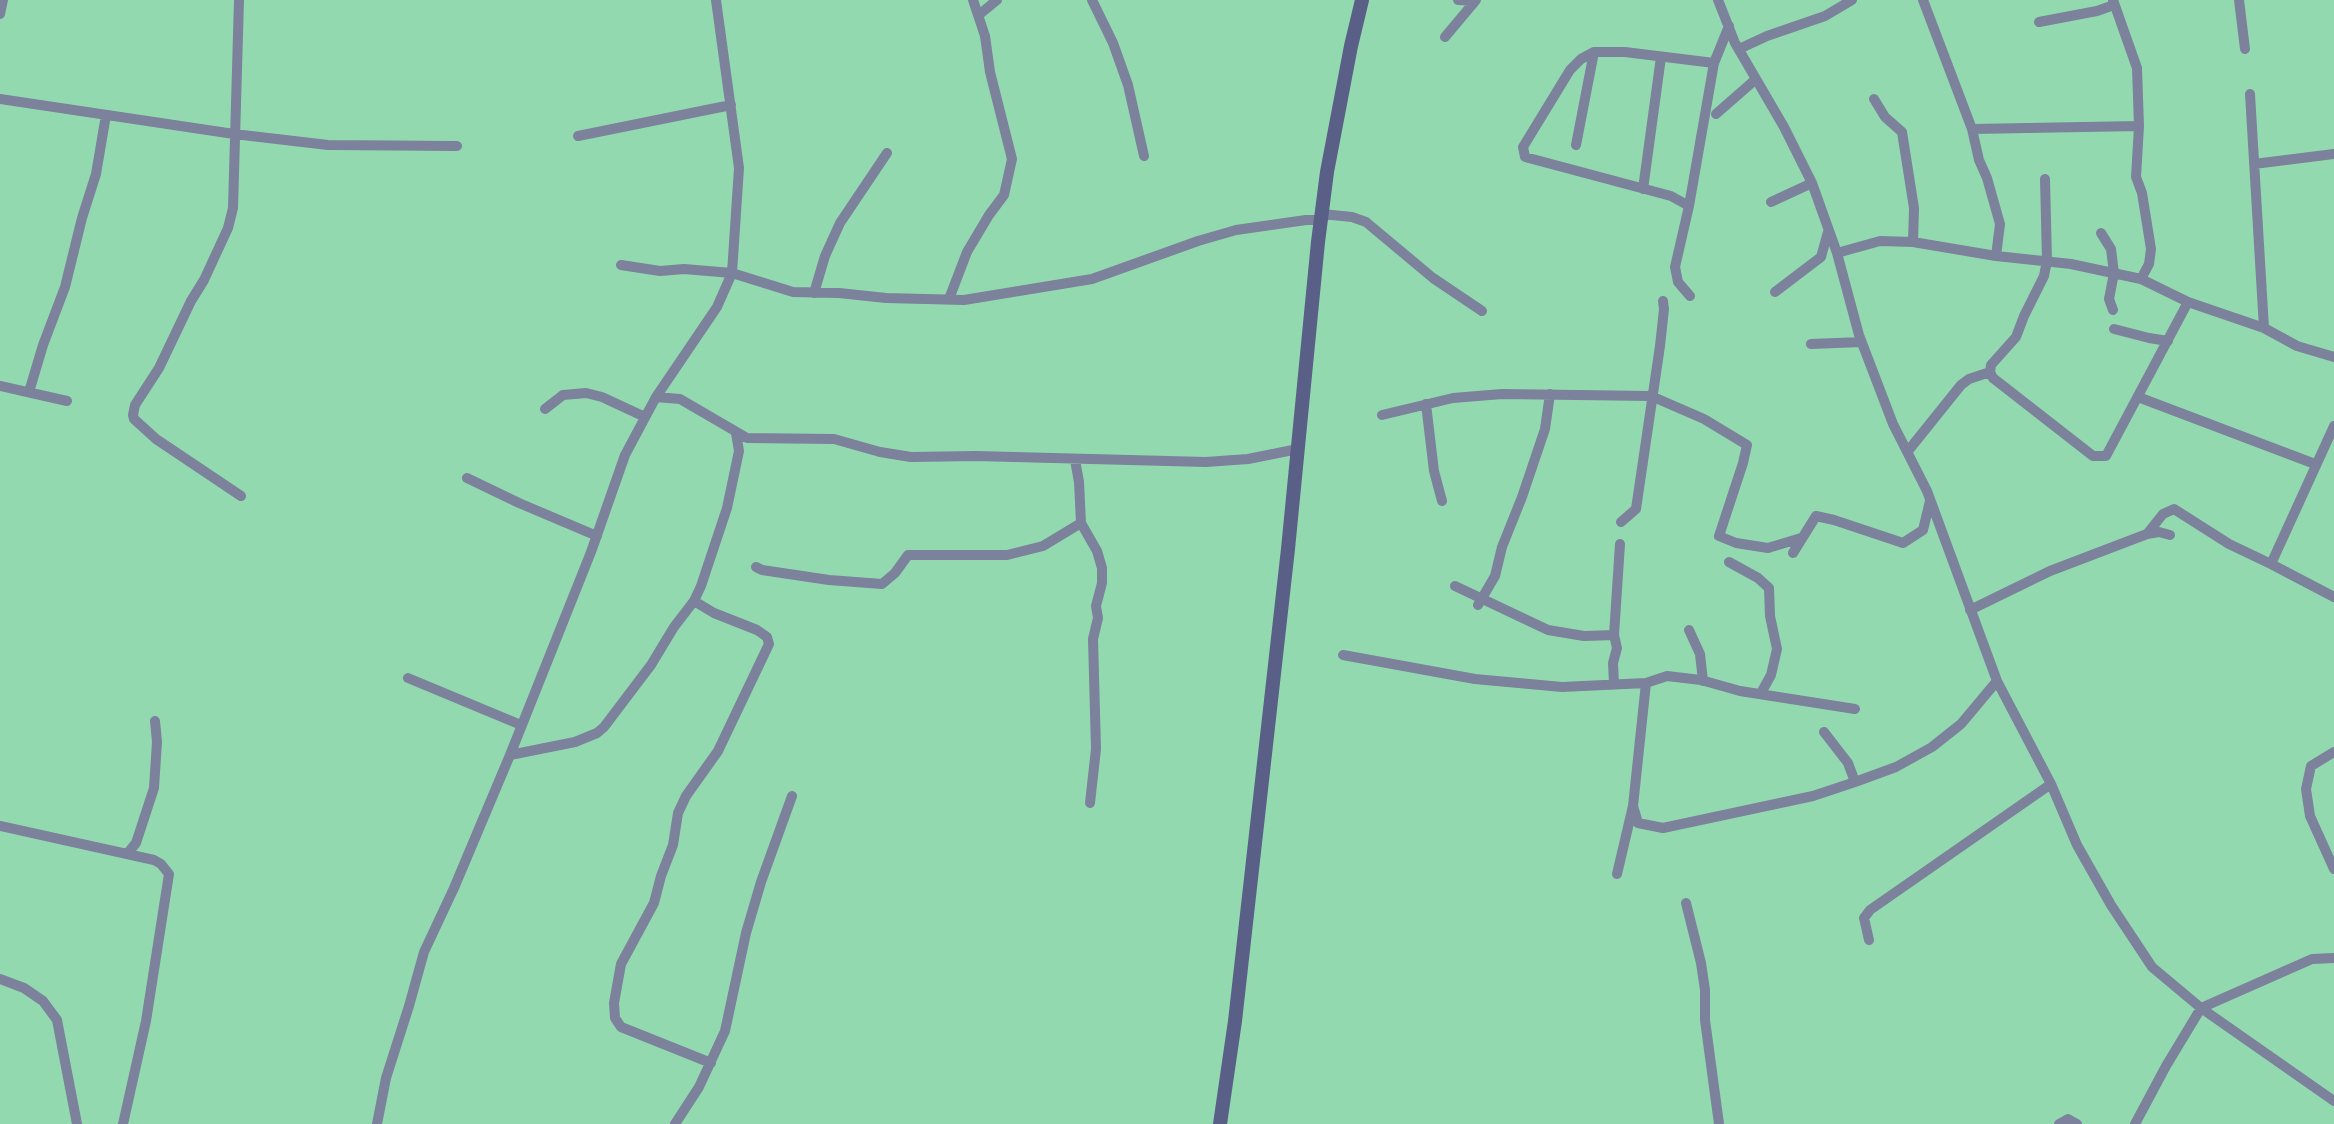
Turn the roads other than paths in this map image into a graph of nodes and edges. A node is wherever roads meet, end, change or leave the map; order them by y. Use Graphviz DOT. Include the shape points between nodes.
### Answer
graph roads {
  1 [pos="4,0"];
  2 [pos="239,0"];
  3 [pos="716,0"];
  4 [pos="973,0"];
  5 [pos="997,0"];
  6 [pos="1092,0"];
  7 [pos="1362,0"];
  8 [pos="1458,0"];
  9 [pos="1718,0"];
  10 [pos="1852,0"];
  11 [pos="1923,0"];
  12 [pos="2239,0"];
  13 [pos="1475,1"];
  14 [pos="2113,2"];
  15 [pos="0,14"];
  16 [pos="980,14"];
  17 [pos="2039,22"];
  18 [pos="1729,25"];
  19 [pos="1445,37"];
  20 [pos="1739,49"];
  21 [pos="2245,50"];
  22 [pos="1594,52"];
  23 [pos="1661,57"];
  24 [pos="1714,63"];
  25 [pos="1756,79"];
  26 [pos="2250,94"];
  27 [pos="0,99"];
  28 [pos="1874,99"];
  29 [pos="731,105"];
  30 [pos="1716,114"];
  31 [pos="106,115"];
  32 [pos="2139,126"];
  33 [pos="1972,129"];
  34 [pos="234,134"];
  35 [pos="578,136"];
  36 [pos="1576,145"];
  37 [pos="457,146"];
  38 [pos="887,153"];
  39 [pos="2334,154"];
  40 [pos="1144,156"];
  41 [pos="2254,164"];
  42 [pos="2045,179"];
  43 [pos="1812,183"];
  44 [pos="1643,189"];
  45 [pos="1771,202"];
  46 [pos="1689,206"];
  47 [pos="1322,217"];
  48 [pos="1828,232"];
  49 [pos="2101,233"];
  50 [pos="1913,242"];
  51 [pos="1837,253"];
  52 [pos="1996,256"];
  53 [pos="2048,261"];
  54 [pos="621,265"];
  55 [pos="732,273"];
  56 [pos="2113,273"];
  57 [pos="2141,278"];
  58 [pos="1775,292"];
  59 [pos="814,293"];
  60 [pos="1690,296"];
  61 [pos="949,299"];
  62 [pos="1663,301"];
  63 [pos="2188,302"];
  64 [pos="2113,310"];
  65 [pos="1482,311"];
  66 [pos="2264,328"];
  67 [pos="2114,329"];
  68 [pos="2168,341"];
  69 [pos="1861,342"];
  70 [pos="1811,344"];
  71 [pos="2334,356"];
  72 [pos="1990,372"];
  73 [pos="671,375"];
  74 [pos="0,386"];
  75 [pos="29,392"];
  76 [pos="1550,394"];
  77 [pos="1651,396"];
  78 [pos="656,397"];
  79 [pos="2138,397"];
  80 [pos="681,398"];
  81 [pos="67,401"];
  82 [pos="1426,404"];
  83 [pos="545,409"];
  84 [pos="1382,415"];
  85 [pos="645,417"];
  86 [pos="2334,426"];
  87 [pos="736,433"];
  88 [pos="750,438"];
  89 [pos="1298,449"];
  90 [pos="739,451"];
  91 [pos="1908,451"];
  92 [pos="1074,460"];
  93 [pos="2315,464"];
  94 [pos="467,478"];
  95 [pos="242,496"];
  96 [pos="1930,500"];
  97 [pos="1442,501"];
  98 [pos="1621,522"];
  99 [pos="1081,523"];
  100 [pos="2147,534"];
  101 [pos="2170,535"];
  102 [pos="597,536"];
  103 [pos="1801,538"];
  104 [pos="1620,544"];
  105 [pos="1793,553"];
  106 [pos="1729,562"];
  107 [pos="2271,564"];
  108 [pos="756,567"];
  109 [pos="1455,586"];
  110 [pos="2334,597"];
  111 [pos="694,601"];
  112 [pos="1481,602"];
  113 [pos="1970,610"];
  114 [pos="1689,630"];
  115 [pos="1614,635"];
  116 [pos="1343,655"];
  117 [pos="408,678"];
  118 [pos="1703,681"];
  119 [pos="1997,681"];
  120 [pos="1646,683"];
  121 [pos="1614,684"];
  122 [pos="1761,693"];
  123 [pos="1854,709"];
  124 [pos="155,721"];
  125 [pos="521,724"];
  126 [pos="1824,732"];
  127 [pos="2334,752"];
  128 [pos="510,755"];
  129 [pos="1855,782"];
  130 [pos="2051,784"];
  131 [pos="792,796"];
  132 [pos="1090,803"];
  133 [pos="1633,806"];
  134 [pos="0,826"];
  135 [pos="136,843"];
  136 [pos="127,854"];
  137 [pos="140,857"];
  138 [pos="2334,869"];
  139 [pos="1617,874"];
  140 [pos="1686,903"];
  141 [pos="1870,940"];
  142 [pos="2334,958"];
  143 [pos="0,979"];
  144 [pos="2200,1008"];
  145 [pos="712,1063"];
  146 [pos="2334,1101"];
  147 [pos="77,1124"];
  148 [pos="123,1124"];
  149 [pos="377,1124"];
  150 [pos="675,1124"];
  151 [pos="1220,1124"];
  152 [pos="1719,1124"];
  153 [pos="2059,1124"];
  154 [pos="2077,1124"];
  155 [pos="2135,1124"];
  1 -- 15 [label="street"];
  2 -- 34 [label="street"];
  3 -- 29 [label="street"];
  4 -- 16 [label="street"];
  5 -- 16 [label="street"];
  6 -- 40 [label="street" via="1124,74"];
  7 -- 47 [label="street"];
  8 -- 13 [label="street"];
  9 -- 18 [label="street"];
  10 -- 20 [label="street" via="1825,16"];
  11 -- 33 [label="street"];
  12 -- 21 [label="street"];
  13 -- 19 [label="street"];
  14 -- 17 [label="street" via="2096,11"];
  14 -- 32 [label="street" via="2137,68"];
  16 -- 61 [label="street" via="1012,159 1004,195 967,252"];
  18 -- 20 [label="street"];
  18 -- 24 [label="street"];
  20 -- 25 [label="street"];
  22 -- 23 [label="street"];
  22 -- 36 [label="street"];
  22 -- 44 [label="street" via="1570,70 1526,140 1523,153"];
  23 -- 24 [label="street"];
  23 -- 44 [label="street"];
  24 -- 46 [label="street"];
  25 -- 30 [label="street"];
  25 -- 43 [label="street"];
  26 -- 41 [label="street"];
  27 -- 31 [label="street"];
  28 -- 50 [label="street" via="1902,132 1914,208"];
  29 -- 35 [label="street"];
  29 -- 55 [label="street" via="739,168"];
  31 -- 34 [label="street"];
  31 -- 75 [label="street" via="96,174 65,287"];
  32 -- 33 [label="street"];
  32 -- 57 [label="street" via="2136,177 2151,249"];
  33 -- 52 [label="street" via="2000,224"];
  34 -- 37 [label="street" via="328,145"];
  34 -- 95 [label="street" via="233,208 228,228 133,415 156,439"];
  38 -- 59 [label="street" via="840,223"];
  39 -- 41 [label="street"];
  41 -- 66 [label="street"];
  42 -- 53 [label="street"];
  43 -- 45 [label="street"];
  43 -- 48 [label="street"];
  44 -- 46 [label="street"];
  46 -- 60 [label="street" via="1675,267 1678,282"];
  47 -- 61 [label="street" via="1236,230 1092,279"];
  47 -- 65 [label="street" via="1366,222 1433,278"];
  47 -- 89 [label="street"];
  48 -- 51 [label="street"];
  48 -- 58 [label="street" via="1821,257"];
  49 -- 56 [label="street" via="2111,250"];
  50 -- 51 [label="street" via="1880,241"];
  50 -- 52 [label="street"];
  51 -- 69 [label="street"];
  52 -- 53 [label="street"];
  53 -- 56 [label="street"];
  53 -- 72 [label="street" via="2016,337"];
  54 -- 55 [label="street"];
  55 -- 59 [label="street" via="780,289"];
  55 -- 73 [label="street" via="717,307"];
  56 -- 57 [label="street"];
  56 -- 64 [label="street" via="2109,299"];
  57 -- 63 [label="street"];
  59 -- 61 [label="street"];
  62 -- 77 [label="street"];
  63 -- 66 [label="street"];
  63 -- 68 [label="street"];
  66 -- 71 [label="street" via="2297,346"];
  67 -- 68 [label="street"];
  68 -- 79 [label="street"];
  69 -- 70 [label="street"];
  69 -- 91 [label="street"];
  72 -- 79 [label="street" via="2097,457 2106,456"];
  72 -- 91 [label="street" via="1961,386"];
  73 -- 78 [label="street"];
  73 -- 80 [label="street"];
  74 -- 75 [label="street"];
  75 -- 81 [label="street"];
  76 -- 77 [label="street"];
  76 -- 82 [label="street" via="1453,398"];
  76 -- 112 [label="street" via="1545,429 1495,576"];
  77 -- 98 [label="street" via="1636,509"];
  77 -- 103 [label="street" via="1704,419 1746,445 1719,536 1768,548"];
  78 -- 80 [label="street"];
  78 -- 85 [label="street"];
  79 -- 93 [label="street"];
  80 -- 87 [label="street"];
  82 -- 84 [label="street"];
  82 -- 97 [label="street"];
  83 -- 85 [label="street" via="563,395 586,393"];
  85 -- 102 [label="street" via="625,455"];
  86 -- 93 [label="street"];
  87 -- 88 [label="street"];
  87 -- 90 [label="street"];
  88 -- 90 [label="street"];
  88 -- 92 [label="street" via="834,439 911,457"];
  89 -- 92 [label="street" via="1206,463"];
  89 -- 151 [label="street"];
  90 -- 111 [label="street" via="721,530"];
  91 -- 96 [label="street"];
  92 -- 99 [label="street"];
  93 -- 107 [label="street"];
  94 -- 102 [label="street"];
  96 -- 103 [label="street" via="1923,530 1903,543 1815,516"];
  96 -- 113 [label="street"];
  99 -- 108 [label="street" via="1043,546 1007,555 908,555 881,584"];
  99 -- 132 [label="street" via="1102,568 1093,639 1096,749"];
  100 -- 101 [label="street"];
  100 -- 107 [label="street" via="2163,514 2174,509 2218,538"];
  100 -- 113 [label="street" via="2050,571"];
  102 -- 125 [label="street"];
  103 -- 105 [label="street"];
  104 -- 115 [label="street"];
  106 -- 122 [label="street" via="1769,588 1777,649"];
  107 -- 110 [label="street"];
  109 -- 112 [label="street"];
  111 -- 128 [label="street" via="604,727 585,739"];
  111 -- 145 [label="street" via="757,630 769,644 718,751 678,813 654,903 621,964 614,1003 621,1027"];
  112 -- 115 [label="street" via="1548,630"];
  113 -- 119 [label="street"];
  114 -- 118 [label="street" via="1700,654"];
  115 -- 121 [label="street"];
  116 -- 121 [label="street" via="1475,679 1562,687"];
  117 -- 125 [label="street"];
  118 -- 120 [label="street" via="1667,676"];
  118 -- 122 [label="street"];
  119 -- 129 [label="street" via="1961,724 1932,747"];
  119 -- 130 [label="street"];
  120 -- 121 [label="street"];
  120 -- 133 [label="street"];
  122 -- 123 [label="street"];
  124 -- 135 [label="street" via="156,776"];
  125 -- 128 [label="street"];
  126 -- 129 [label="street" via="1848,763"];
  127 -- 138 [label="street" via="2311,766 2306,789 2309,816"];
  128 -- 149 [label="street" via="424,952"];
  129 -- 133 [label="street" via="1813,796 1663,828 1638,823"];
  130 -- 141 [label="street" via="1870,910 1864,918"];
  130 -- 144 [label="street" via="2077,845 2118,916 2152,967"];
  131 -- 145 [label="street" via="761,882 725,1031"];
  133 -- 139 [label="street"];
  134 -- 136 [label="street"];
  135 -- 136 [label="street"];
  135 -- 137 [label="street"];
  136 -- 137 [label="street"];
  137 -- 148 [label="street" via="166,869 169,884"];
  140 -- 152 [label="street" via="1701,963"];
  142 -- 144 [label="street" via="2312,959"];
  143 -- 147 [label="street" via="43,1001 57,1020"];
  144 -- 146 [label="street"];
  144 -- 155 [label="street"];
  145 -- 150 [label="street"];
  153 -- 154 [label="street" via="2066,1119"];
}
